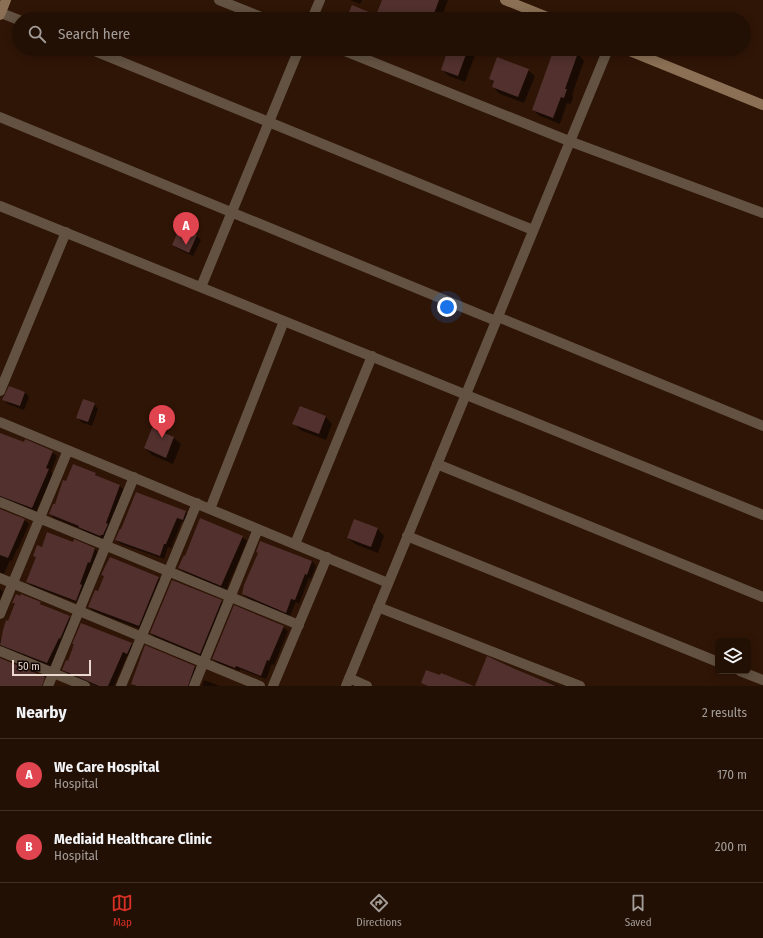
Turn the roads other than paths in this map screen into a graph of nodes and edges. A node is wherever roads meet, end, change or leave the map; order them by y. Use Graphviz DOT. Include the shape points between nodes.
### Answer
graph roads {
  1 [pos="6,0"];
  2 [pos="219,0"];
  3 [pos="320,0"];
  4 [pos="505,0"];
  5 [pos="249,12"];
  6 [pos="315,12"];
  7 [pos="535,12"];
  8 [pos="0,14"];
  9 [pos="12,18"];
  10 [pos="107,56"];
  11 [pos="296,56"];
  12 [pos="357,56"];
  13 [pos="605,56"];
  14 [pos="642,56"];
  15 [pos="763,105"];
  16 [pos="0,117"];
  17 [pos="269,122"];
  18 [pos="570,142"];
  19 [pos="0,206"];
  20 [pos="232,212"];
  21 [pos="763,213"];
  22 [pos="533,230"];
  23 [pos="66,232"];
  24 [pos="201,287"];
  25 [pos="497,319"];
  26 [pos="284,321"];
  27 [pos="372,356"];
  28 [pos="0,391"];
  29 [pos="466,394"];
  30 [pos="0,422"];
  31 [pos="763,426"];
  32 [pos="68,450"];
  33 [pos="437,464"];
  34 [pos="134,477"];
  35 [pos="0,502"];
  36 [pos="197,503"];
  37 [pos="210,509"];
  38 [pos="763,515"];
  39 [pos="39,519"];
  40 [pos="258,529"];
  41 [pos="407,536"];
  42 [pos="295,544"];
  43 [pos="106,546"];
  44 [pos="327,557"];
  45 [pos="169,572"];
  46 [pos="0,578"];
  47 [pos="13,583"];
  48 [pos="388,583"];
  49 [pos="230,597"];
  50 [pos="763,597"];
  51 [pos="378,607"];
  52 [pos="79,611"];
  53 [pos="0,614"];
  54 [pos="299,626"];
  55 [pos="142,637"];
  56 [pos="0,651"];
  57 [pos="715,661"];
  58 [pos="203,663"];
  59 [pos="53,673"];
  60 [pos="747,674"];
  61 [pos="761,680"];
  62 [pos="347,682"];
  63 [pos="48,686"];
  64 [pos="85,686"];
  65 [pos="121,686"];
  66 [pos="194,686"];
  67 [pos="260,686"];
  68 [pos="273,686"];
  69 [pos="368,686"];
  70 [pos="580,686"];
  1 -- 8 [label="street"];
  2 -- 5 [label="street"];
  3 -- 6 [label="street"];
  4 -- 7 [label="street"];
  8 -- 9 [label="street"];
  10 -- 17 [label="street"];
  11 -- 17 [label="street"];
  12 -- 18 [label="street"];
  13 -- 18 [label="street"];
  14 -- 15 [label="street"];
  16 -- 20 [label="street"];
  17 -- 20 [label="street"];
  17 -- 22 [label="street"];
  18 -- 21 [label="street"];
  18 -- 22 [label="street"];
  19 -- 23 [label="street"];
  20 -- 24 [label="street"];
  20 -- 25 [label="street"];
  22 -- 25 [label="street"];
  23 -- 24 [label="street"];
  23 -- 28 [label="street"];
  24 -- 26 [label="street"];
  25 -- 29 [label="street"];
  25 -- 31 [label="street"];
  26 -- 27 [label="street"];
  26 -- 37 [label="street"];
  27 -- 29 [label="street"];
  27 -- 42 [label="street"];
  29 -- 33 [label="street"];
  29 -- 38 [label="street"];
  30 -- 32 [label="street"];
  32 -- 34 [label="street"];
  32 -- 39 [label="street"];
  33 -- 41 [label="street"];
  33 -- 50 [label="street"];
  34 -- 36 [label="street"];
  34 -- 43 [label="street"];
  35 -- 39 [label="street"];
  36 -- 37 [label="street"];
  36 -- 45 [label="street"];
  37 -- 40 [label="street"];
  39 -- 43 [label="street"];
  39 -- 47 [label="street"];
  40 -- 42 [label="street"];
  40 -- 49 [label="street"];
  41 -- 48 [label="street"];
  41 -- 57 [label="street"];
  42 -- 44 [label="street"];
  43 -- 45 [label="street"];
  43 -- 52 [label="street"];
  44 -- 48 [label="street"];
  44 -- 54 [label="street"];
  45 -- 49 [label="street"];
  45 -- 55 [label="street"];
  46 -- 47 [label="street"];
  47 -- 52 [label="street"];
  47 -- 53 [label="street"];
  48 -- 51 [label="street"];
  49 -- 54 [label="street"];
  49 -- 58 [label="street"];
  51 -- 62 [label="street"];
  51 -- 70 [label="street"];
  52 -- 55 [label="street"];
  52 -- 59 [label="street"];
  54 -- 68 [label="street"];
  55 -- 58 [label="street"];
  55 -- 65 [label="street"];
  56 -- 59 [label="street"];
  58 -- 66 [label="street"];
  58 -- 67 [label="street"];
  59 -- 63 [label="street"];
  59 -- 64 [label="street"];
  60 -- 61 [label="street"];
  62 -- 69 [label="street"];
}
